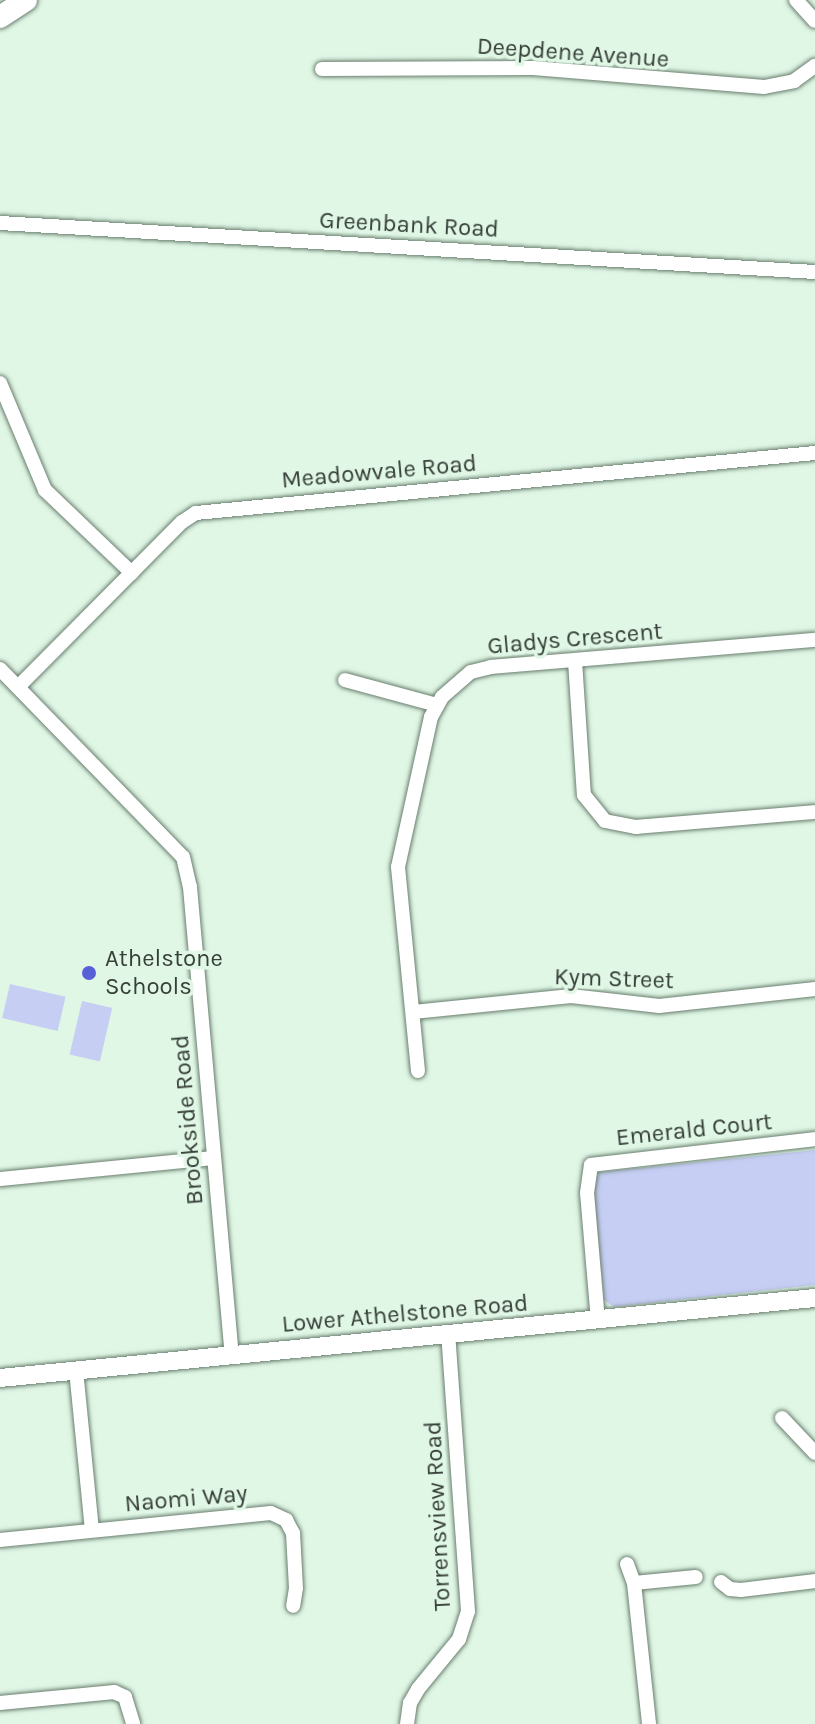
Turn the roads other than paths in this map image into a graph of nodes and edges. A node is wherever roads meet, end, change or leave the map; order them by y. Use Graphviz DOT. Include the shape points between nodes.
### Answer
graph roads {
  1 [pos="26,0"];
  2 [pos="796,0"];
  3 [pos="0,17"];
  4 [pos="815,21"];
  5 [pos="815,66"];
  6 [pos="322,69"];
  7 [pos="0,223"];
  8 [pos="815,272"];
  9 [pos="0,383"];
  10 [pos="815,453"];
  11 [pos="132,573"];
  12 [pos="815,640"];
  13 [pos="575,661"];
  14 [pos="0,669"];
  15 [pos="345,680"];
  16 [pos="18,687"];
  17 [pos="437,705"];
  18 [pos="815,812"];
  19 [pos="815,989"];
  20 [pos="413,1012"];
  21 [pos="418,1071"];
  22 [pos="815,1139"];
  23 [pos="214,1158"];
  24 [pos="0,1179"];
  25 [pos="815,1298"];
  26 [pos="598,1321"];
  27 [pos="448,1335"];
  28 [pos="232,1354"];
  29 [pos="76,1370"];
  30 [pos="0,1378"];
  31 [pos="782,1418"];
  32 [pos="815,1453"];
  33 [pos="92,1529"];
  34 [pos="0,1540"];
  35 [pos="627,1564"];
  36 [pos="696,1577"];
  37 [pos="815,1581"];
  38 [pos="721,1582"];
  39 [pos="634,1583"];
  40 [pos="293,1606"];
  41 [pos="0,1703"];
  42 [pos="133,1724"];
  43 [pos="407,1724"];
  44 [pos="649,1724"];
  1 -- 3 [label="main road"];
  2 -- 4 [label="street"];
  5 -- 6 [label="street, Deepdene Avenue" via="794,81 764,87 533,68"];
  7 -- 8 [label="street, Greenbank Road"];
  9 -- 11 [label="street" via="45,490"];
  10 -- 11 [label="street, Meadowvale Road" via="215,509 182,522"];
  11 -- 16 [label="street, Meadowvale Road"];
  12 -- 13 [label="street, Gladys Crescent"];
  13 -- 17 [label="street, Gladys Crescent" via="471,672"];
  13 -- 18 [label="street" via="584,795 605,821 636,827"];
  14 -- 16 [label="street, Brookside Road"];
  15 -- 17 [label="street"];
  16 -- 23 [label="street, Brookside Road" via="183,857"];
  17 -- 20 [label="street, Gladys Crescent" via="398,867"];
  19 -- 20 [label="street, Kym Street" via="659,1006 571,996"];
  20 -- 21 [label="street, Gladys Crescent"];
  22 -- 26 [label="street, Emerald Court" via="591,1165 587,1193"];
  23 -- 24 [label="street"];
  23 -- 28 [label="street, Brookside Road"];
  25 -- 26 [label="street, Lower Athelstone Road"];
  26 -- 27 [label="street, Lower Athelstone Road"];
  27 -- 28 [label="street, Lower Athelstone Road"];
  27 -- 43 [label="street, Torrensview Road" via="468,1611 459,1639 410,1703"];
  28 -- 29 [label="street, Lower Athelstone Road"];
  29 -- 30 [label="street, Lower Athelstone Road"];
  29 -- 33 [label="street"];
  31 -- 32 [label="street"];
  33 -- 34 [label="street, Naomi Way"];
  33 -- 40 [label="street, Naomi Way" via="271,1513 286,1520 293,1533"];
  35 -- 39 [label="street"];
  36 -- 39 [label="street"];
  37 -- 38 [label="street" via="741,1590"];
  39 -- 44 [label="street"];
  41 -- 42 [label="street" via="114,1692 125,1697"];
}
